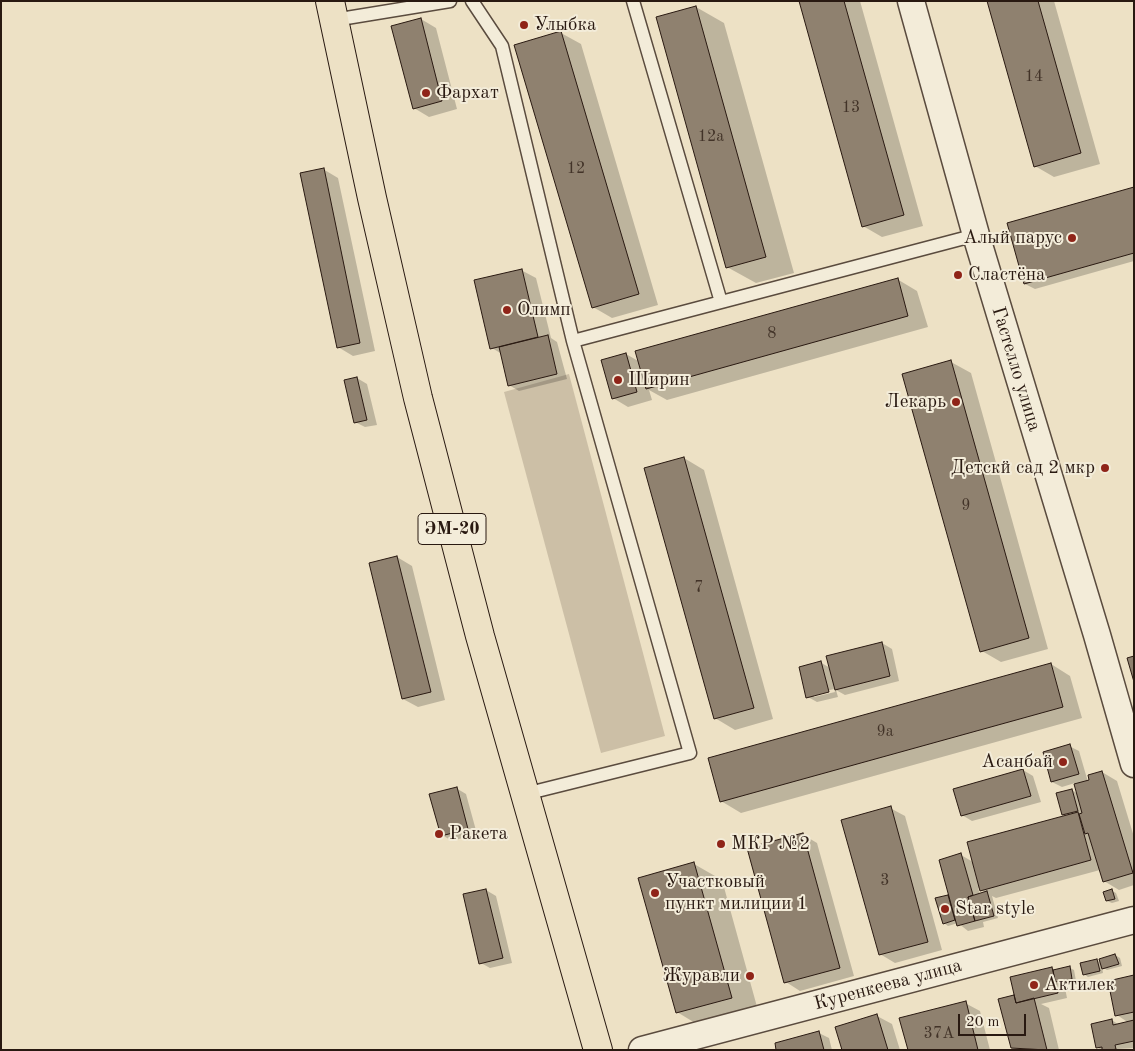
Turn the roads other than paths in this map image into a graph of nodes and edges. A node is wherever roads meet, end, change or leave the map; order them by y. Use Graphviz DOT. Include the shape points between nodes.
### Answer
graph roads {
  1 [pos="450,1"];
  2 [pos="472,1"];
  3 [pos="633,1"];
  4 [pos="911,1"];
  5 [pos="332,11"];
  6 [pos="976,235"];
  7 [pos="721,302"];
  8 [pos="573,341"];
  9 [pos="1134,764"];
  10 [pos="525,794"];
  11 [pos="1134,920"];
  12 [pos="598,1050"];
  13 [pos="642,1050"];
  1 -- 5 [label="lane"];
  2 -- 8 [label="lane" via="502,46"];
  3 -- 7 [label="lane"];
  4 -- 6 [label="street, Гастелло улица"];
  5 -- 10 [label="main road, ЭМ-20" via="418,398"];
  6 -- 7 [label="lane"];
  6 -- 9 [label="street, Гастелло улица"];
  7 -- 8 [label="lane"];
  8 -- 10 [label="lane" via="690,753"];
  10 -- 12 [label="main road, ЭМ-20"];
  11 -- 13 [label="street, Куренкеева улица"];
}
